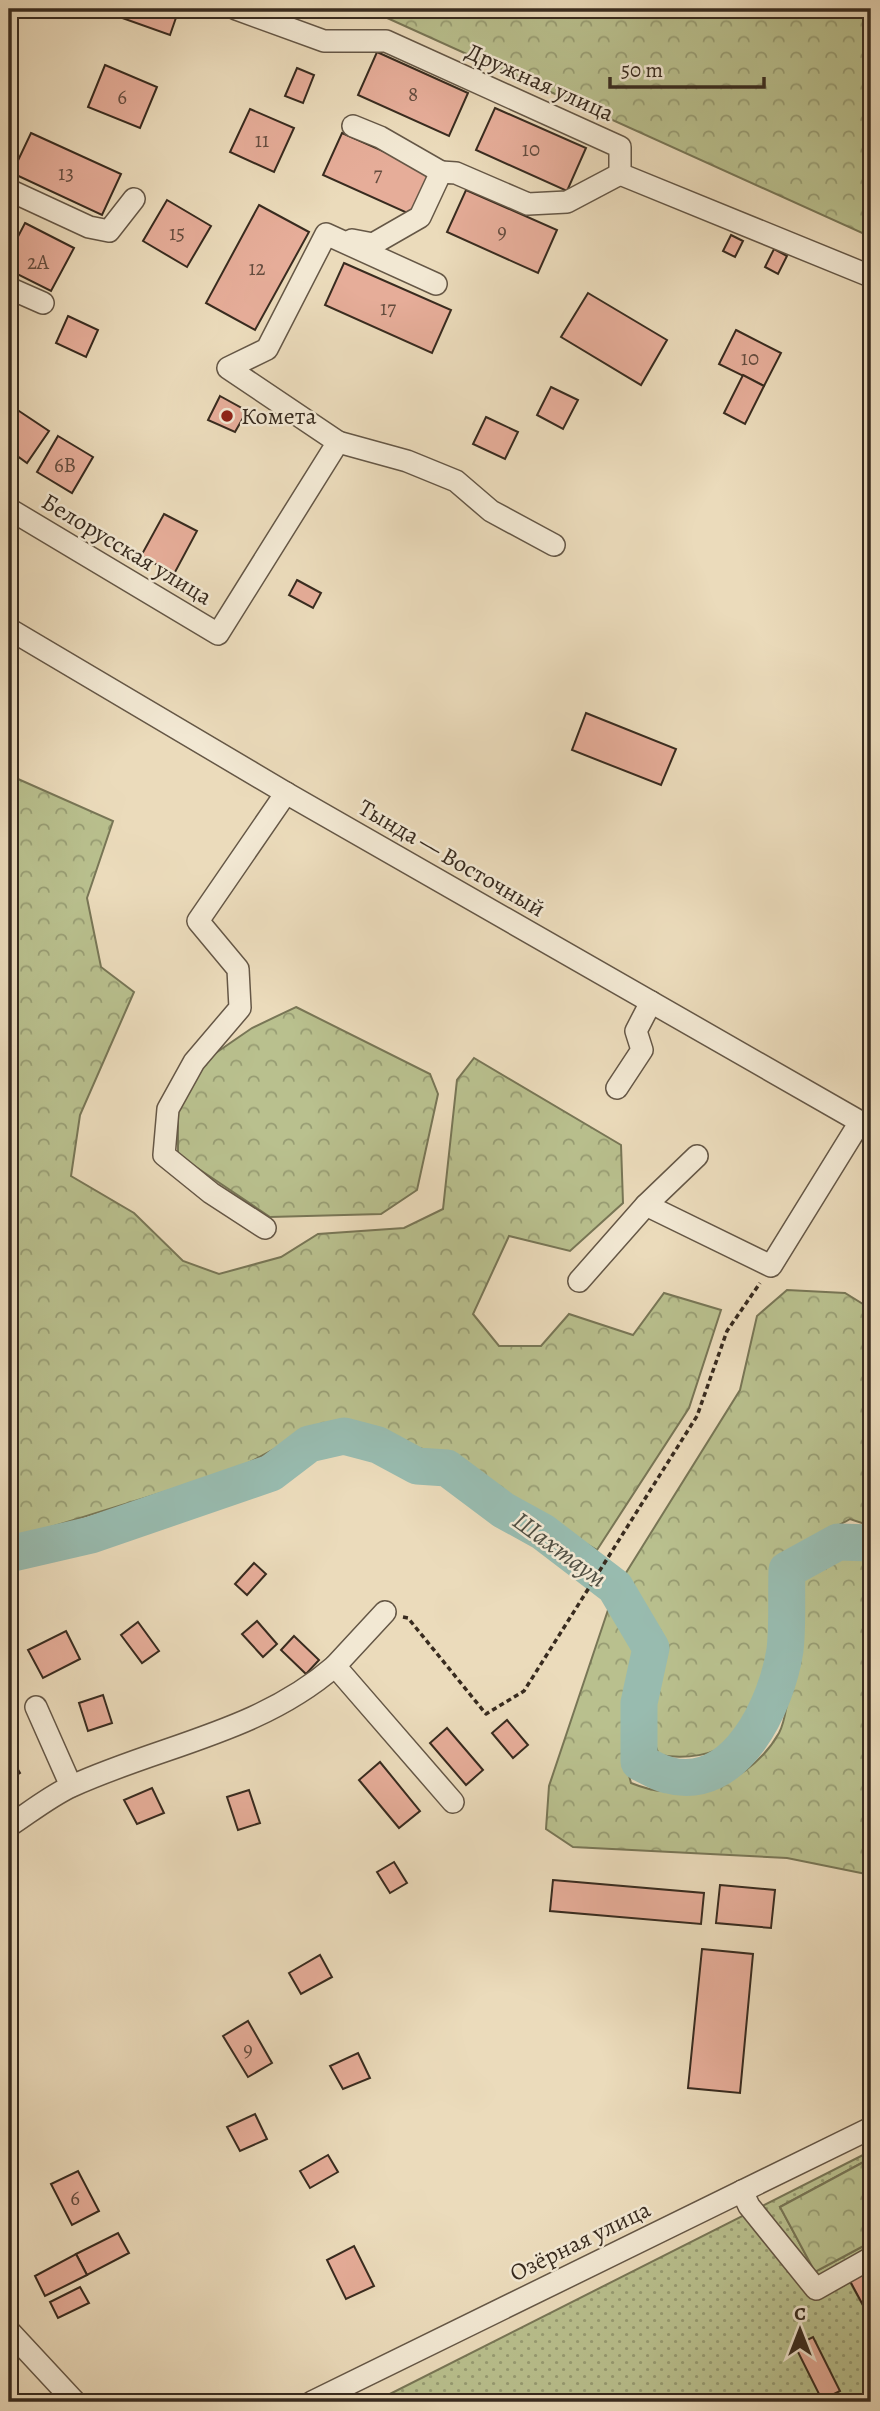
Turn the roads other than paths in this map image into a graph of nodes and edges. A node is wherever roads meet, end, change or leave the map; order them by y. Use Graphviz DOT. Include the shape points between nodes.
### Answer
graph roads {
  1 [pos="236,9"];
  2 [pos="353,126"];
  3 [pos="441,172"];
  4 [pos="620,174"];
  5 [pos="9,190"];
  6 [pos="134,199"];
  7 [pos="326,234"];
  8 [pos="870,276"];
  9 [pos="436,284"];
  10 [pos="9,288"];
  11 [pos="43,303"];
  12 [pos="338,442"];
  13 [pos="9,509"];
  14 [pos="554,545"];
  15 [pos="9,629"];
  16 [pos="286,793"];
  17 [pos="651,1002"];
  18 [pos="617,1088"];
  19 [pos="866,1125"];
  20 [pos="697,1156"];
  21 [pos="646,1205"];
  22 [pos="265,1228"];
  23 [pos="579,1281"];
  24 [pos="385,1612"];
  25 [pos="335,1665"];
  26 [pos="36,1707"];
  27 [pos="71,1786"];
  28 [pos="453,1802"];
  29 [pos="9,1826"];
  30 [pos="871,2127"];
  31 [pos="742,2191"];
  32 [pos="871,2258"];
  33 [pos="9,2331"];
  34 [pos="75,2402"];
  35 [pos="312,2402"];
  1 -- 4 [label="street, Дружная улица" via="324,41 386,41 620,147"];
  2 -- 3 [label="street"];
  3 -- 4 [label="street" via="456,173 528,204 566,202"];
  3 -- 7 [label="street" via="420,217 404,228 373,244"];
  4 -- 8 [label="street"];
  5 -- 6 [label="street" via="89,227 109,231"];
  7 -- 9 [label="street"];
  7 -- 12 [label="street" via="267,349 228,368"];
  10 -- 11 [label="street"];
  12 -- 13 [label="street, Белорусская улица" via="218,634"];
  12 -- 14 [label="street" via="407,461 456,481 491,511"];
  15 -- 16 [label="street, Тында — Восточный"];
  16 -- 17 [label="street, Тында — Восточный"];
  16 -- 22 [label="street" via="198,921 238,969 240,1009 194,1062 168,1109 164,1155"];
  17 -- 18 [label="street" via="636,1031 642,1050"];
  17 -- 19 [label="street, Тында — Восточный"];
  19 -- 21 [label="street" via="771,1266"];
  20 -- 21 [label="street"];
  21 -- 23 [label="street"];
  24 -- 25 [label="street"];
  25 -- 27 [label="street" via="307,1690 266,1713"];
  25 -- 28 [label="street"];
  26 -- 27 [label="street"];
  27 -- 29 [label="street"];
  30 -- 31 [label="street, Озёрная улица"];
  31 -- 32 [label="street" via="816,2289"];
  31 -- 35 [label="street, Озёрная улица"];
  33 -- 34 [label="street"];
}
